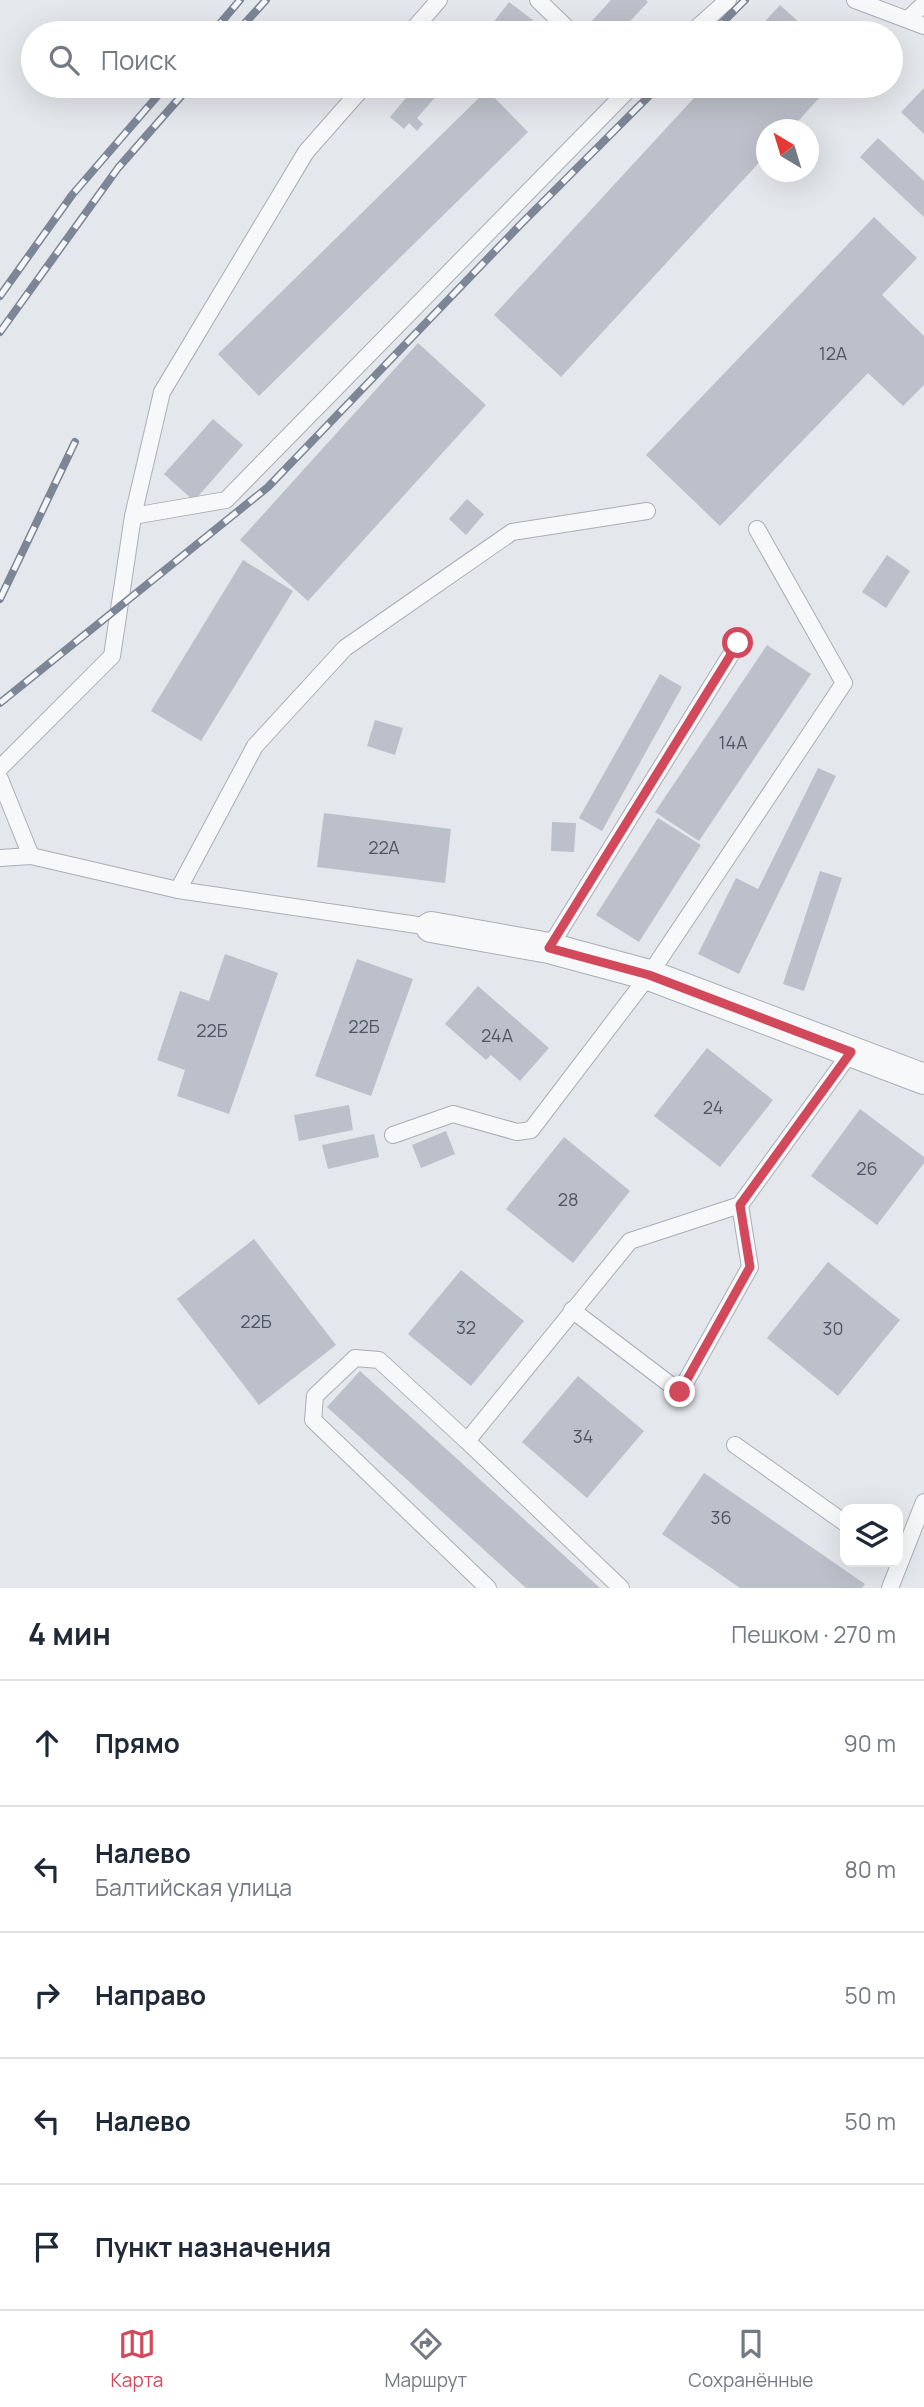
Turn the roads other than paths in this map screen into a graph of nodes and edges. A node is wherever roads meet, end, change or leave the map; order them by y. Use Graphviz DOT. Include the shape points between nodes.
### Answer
graph roads {
  1 [pos="439,0"];
  2 [pos="538,0"];
  3 [pos="728,0"];
  4 [pos="855,0"];
  5 [pos="924,5"];
  6 [pos="908,19"];
  7 [pos="421,21"];
  8 [pos="560,21"];
  9 [pos="704,21"];
  10 [pos="924,26"];
  11 [pos="353,98"];
  12 [pos="618,98"];
  13 [pos="648,511"];
  14 [pos="133,516"];
  15 [pos="757,529"];
  16 [pos="738,643"];
  17 [pos="0,768"];
  18 [pos="0,779"];
  19 [pos="31,856"];
  20 [pos="0,858"];
  21 [pos="178,890"];
  22 [pos="431,927"];
  23 [pos="549,948"];
  24 [pos="649,975"];
  25 [pos="851,1052"];
  26 [pos="924,1079"];
  27 [pos="394,1135"];
  28 [pos="740,1205"];
  29 [pos="572,1310"];
  30 [pos="467,1441"];
  31 [pos="735,1445"];
  32 [pos="924,1502"];
  33 [pos="840,1519"];
  34 [pos="903,1552"];
  35 [pos="897,1567"];
  36 [pos="488,1588"];
  37 [pos="621,1588"];
  38 [pos="891,1588"];
  1 -- 7 [label="lane"];
  2 -- 8 [label="lane"];
  3 -- 9 [label="lane"];
  4 -- 6 [label="lane"];
  5 -- 6 [label="lane"];
  6 -- 10 [label="lane"];
  11 -- 14 [label="lane" via="306,152 162,392"];
  12 -- 14 [label="lane" via="226,500"];
  13 -- 21 [label="lane" via="512,533 345,648 255,746"];
  14 -- 17 [label="lane" via="112,656"];
  15 -- 24 [label="lane" via="844,683"];
  16 -- 23 [label="lane"];
  18 -- 19 [label="lane"];
  19 -- 20 [label="lane"];
  19 -- 21 [label="lane"];
  21 -- 22 [label="lane"];
  22 -- 23 [label="street"];
  23 -- 24 [label="street"];
  24 -- 25 [label="street"];
  24 -- 27 [label="lane" via="531,1130 517,1132 453,1114"];
  25 -- 26 [label="street"];
  25 -- 28 [label="lane"];
  28 -- 29 [label="lane" via="630,1241"];
  28 -- 29 [label="lane" via="750,1267 680,1392"];
  29 -- 30 [label="lane"];
  30 -- 36 [label="lane" via="379,1360 355,1357 315,1396 313,1420"];
  30 -- 37 [label="lane"];
  31 -- 33 [label="lane"];
  32 -- 34 [label="lane"];
  35 -- 38 [label="lane"];
}
